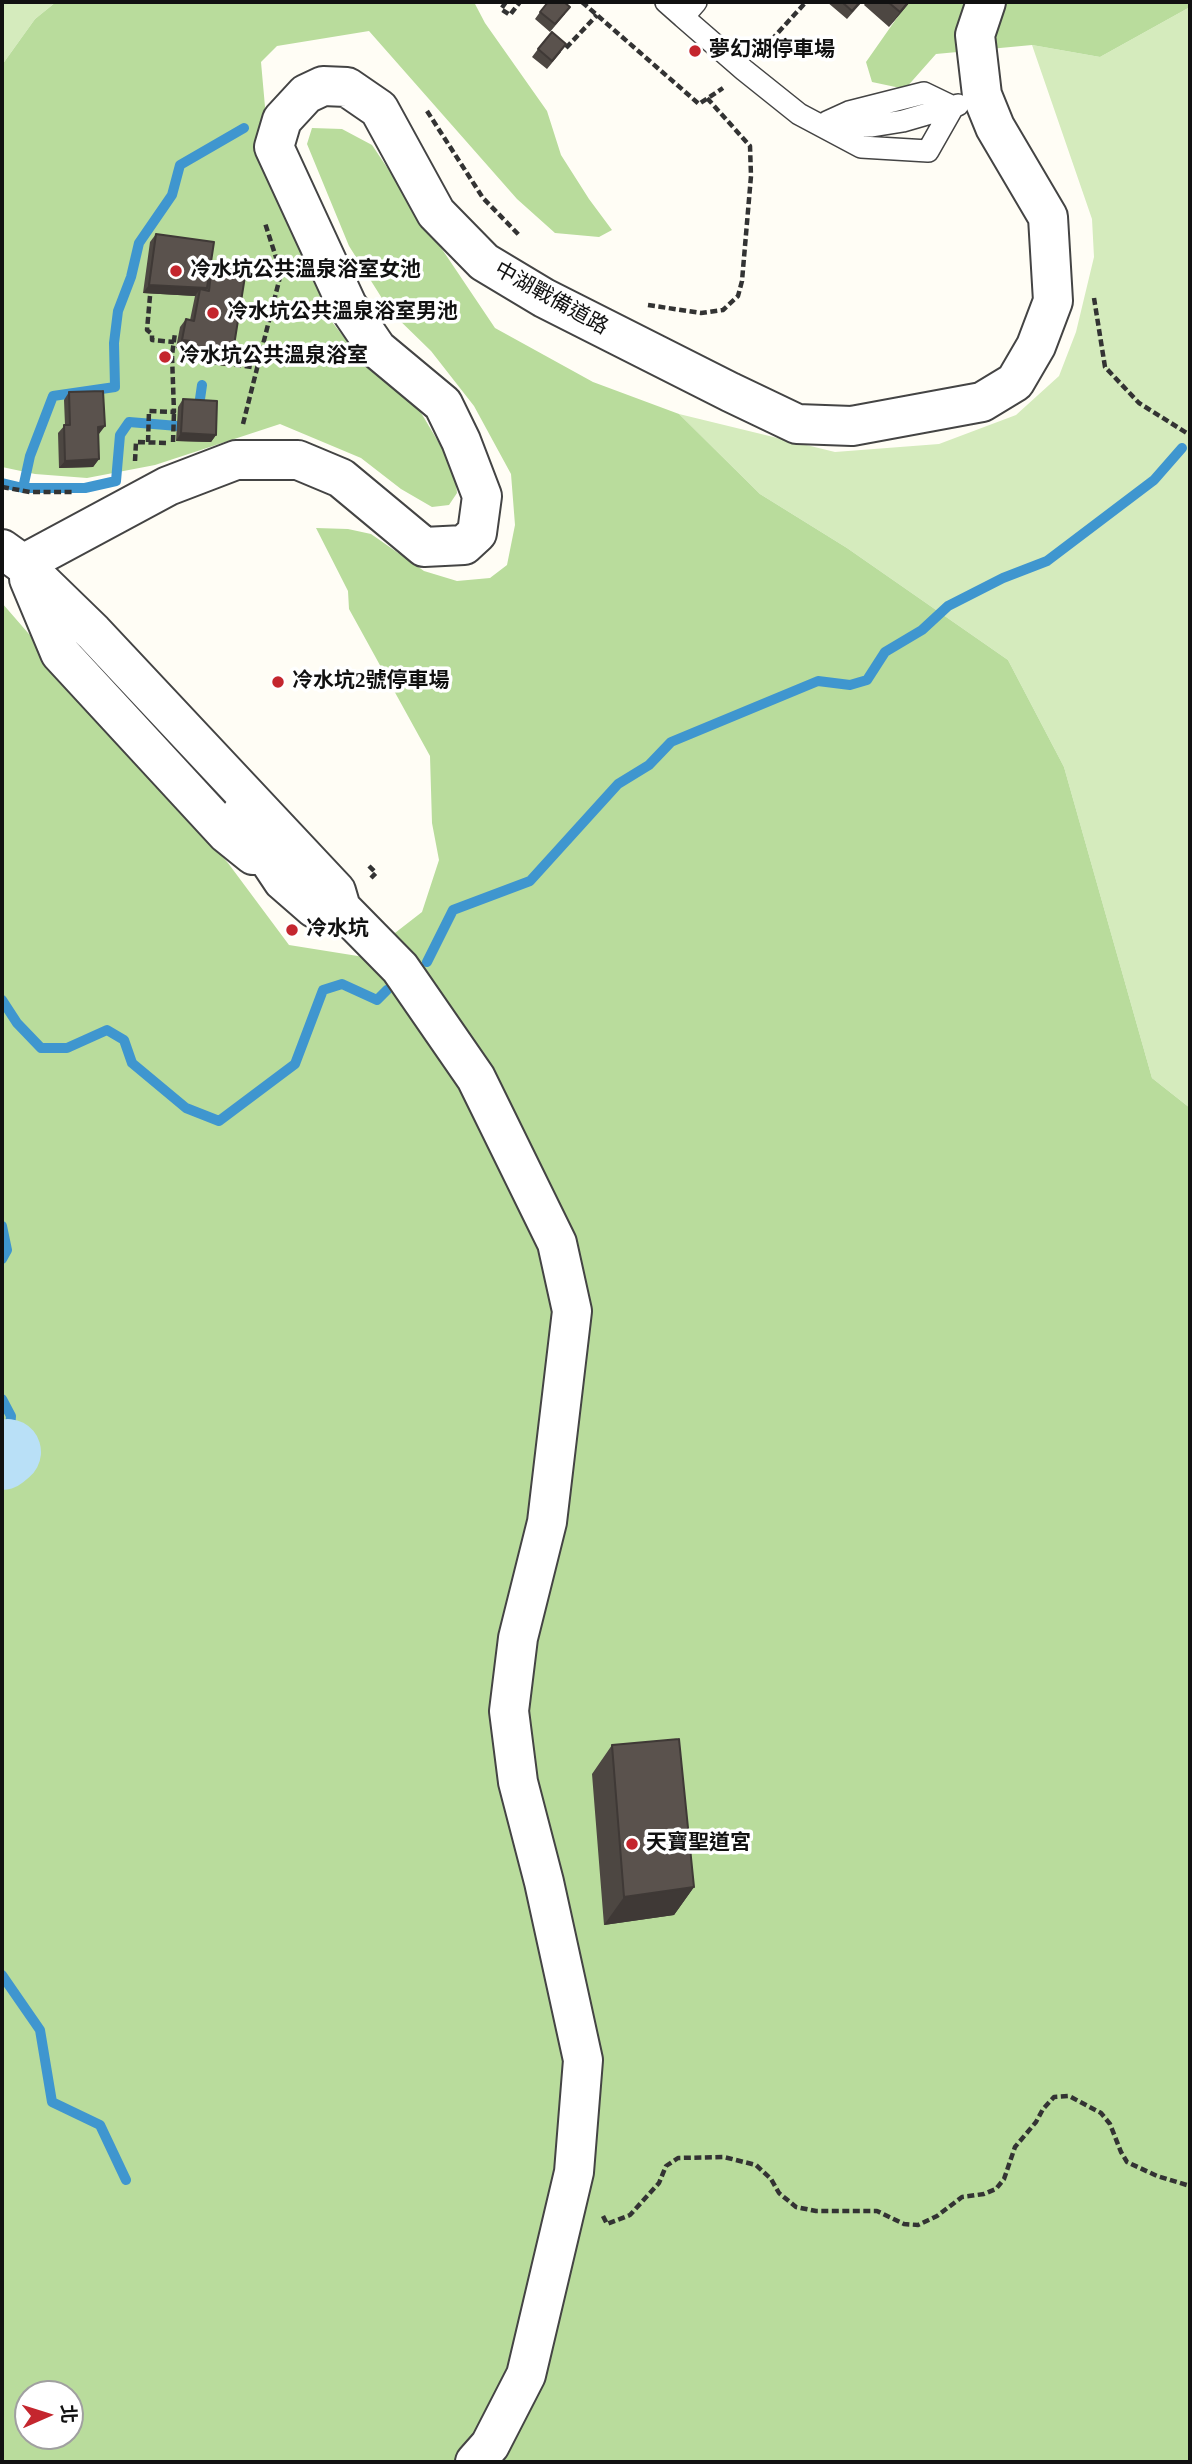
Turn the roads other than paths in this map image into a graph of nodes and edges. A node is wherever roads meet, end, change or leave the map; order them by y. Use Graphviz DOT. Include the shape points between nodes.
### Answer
graph roads {
  1 [pos="666,2"];
  2 [pos="986,2"];
  3 [pos="689,9"];
  4 [pos="967,101"];
  5 [pos="819,125"];
  6 [pos="12,556"];
  7 [pos="227,834"];
  8 [pos="283,881"];
  9 [pos="341,908"];
  10 [pos="475,2462"];
  1 -- 3 [label="lane"];
  2 -- 4 [label="street, 中湖戰備道路" via="975,35"];
  3 -- 5 [label="lane" via="744,71"];
  4 -- 5 [label="lane" via="872,126"];
  4 -- 5 [label="lane" via="928,150 860,147"];
  4 -- 6 [label="street, 中湖戰備道路" via="995,127 1048,217 1053,301 1036,346 1015,382 982,402 852,426 797,424 544,298 484,262 436,213 379,109 347,87 323,86 306,94 282,120 274,147 347,305 377,349 443,404 482,496 477,533 464,545 424,547 341,478 298,460 236,460"];
  6 -- 7 [label="street" via="60,653"];
  6 -- 8 [label="street" via="84,645 248,822"];
  6 -- 9 [label="street" via="93,632 336,891"];
  7 -- 8 [label="street"];
  7 -- 9 [label="street" via="263,881 306,918"];
  8 -- 9 [label="street" via="314,908"];
  9 -- 10 [label="street" via="400,968 476,1077 557,1243 572,1311 547,1522 518,1638 509,1711 518,1782 583,2060 574,2172 526,2375 490,2445"];
}
